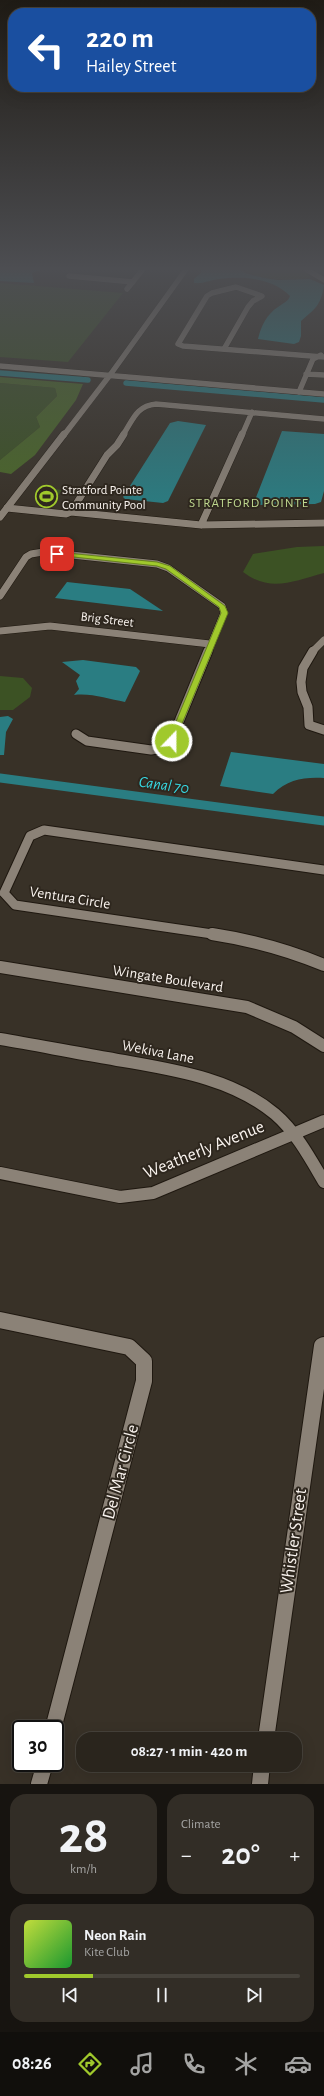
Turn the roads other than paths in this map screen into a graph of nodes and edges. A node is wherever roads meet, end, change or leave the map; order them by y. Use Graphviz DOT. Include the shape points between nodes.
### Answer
graph roads {
  1 [pos="127,351"];
  2 [pos="261,351"];
  3 [pos="323,355"];
  4 [pos="0,366"];
  5 [pos="306,374"];
  6 [pos="110,375"];
  7 [pos="324,375"];
  8 [pos="299,392"];
  9 [pos="324,394"];
  10 [pos="252,412"];
  11 [pos="324,419"];
  12 [pos="4,510"];
  13 [pos="71,512"];
  14 [pos="324,523"];
  15 [pos="201,526"];
  16 [pos="0,596"];
  17 [pos="1,629"];
  18 [pos="324,640"];
  19 [pos="210,644"];
  20 [pos="324,730"];
  21 [pos="76,734"];
  22 [pos="324,870"];
  23 [pos="324,965"];
  24 [pos="0,967"];
  25 [pos="0,1039"];
  26 [pos="324,1046"];
  27 [pos="324,1121"];
  28 [pos="294,1133"];
  29 [pos="0,1173"];
  30 [pos="324,1182"];
  31 [pos="0,1320"];
  32 [pos="324,1345"];
  33 [pos="55,1720"];
  34 [pos="267,1732"];
  35 [pos="42,1772"];
  36 [pos="261,1772"];
  37 [pos="39,1784"];
  38 [pos="260,1784"];
  1 -- 6 [label="street"];
  2 -- 3 [label="street"];
  3 -- 5 [label="street" via="313,359"];
  4 -- 6 [label="street"];
  5 -- 7 [label="street"];
  5 -- 8 [label="street"];
  6 -- 8 [label="street"];
  6 -- 12 [label="street"];
  8 -- 9 [label="street"];
  10 -- 11 [label="street"];
  10 -- 13 [label="street" via="145,405 139,410 117,445 106,455"];
  10 -- 15 [label="street"];
  12 -- 13 [label="street" via="66,514"];
  13 -- 15 [label="street"];
  14 -- 15 [label="street"];
  16 -- 19 [label="street" via="26,557 31,554 43,552 157,564 168,568 222,606 224,613"];
  17 -- 19 [label="street, Brig Street" via="50,626"];
  18 -- 20 [label="street" via="307,658 302,672 301,690 308,709 309,725"];
  19 -- 21 [label="street" via="172,741 163,748 151,750 87,741"];
  22 -- 23 [label="street, Ventura Circle" via="44,830 30,836 4,893 15,905 237,938 295,953"];
  24 -- 26 [label="street, Wingate Boulevard" via="247,1008 294,1027"];
  25 -- 28 [label="street, Wekiva Lane" via="193,1074 227,1084 251,1096"];
  27 -- 28 [label="street, Weatherly Avenue"];
  28 -- 29 [label="street, Weatherly Avenue" via="147,1194 120,1197"];
  28 -- 30 [label="street"];
  31 -- 33 [label="street, Del Mar Circle" via="129,1348 144,1361 144,1381"];
  32 -- 34 [label="street, Whistler Street"];
  35 -- 37 [label="street"];
  36 -- 38 [label="street"];
}
